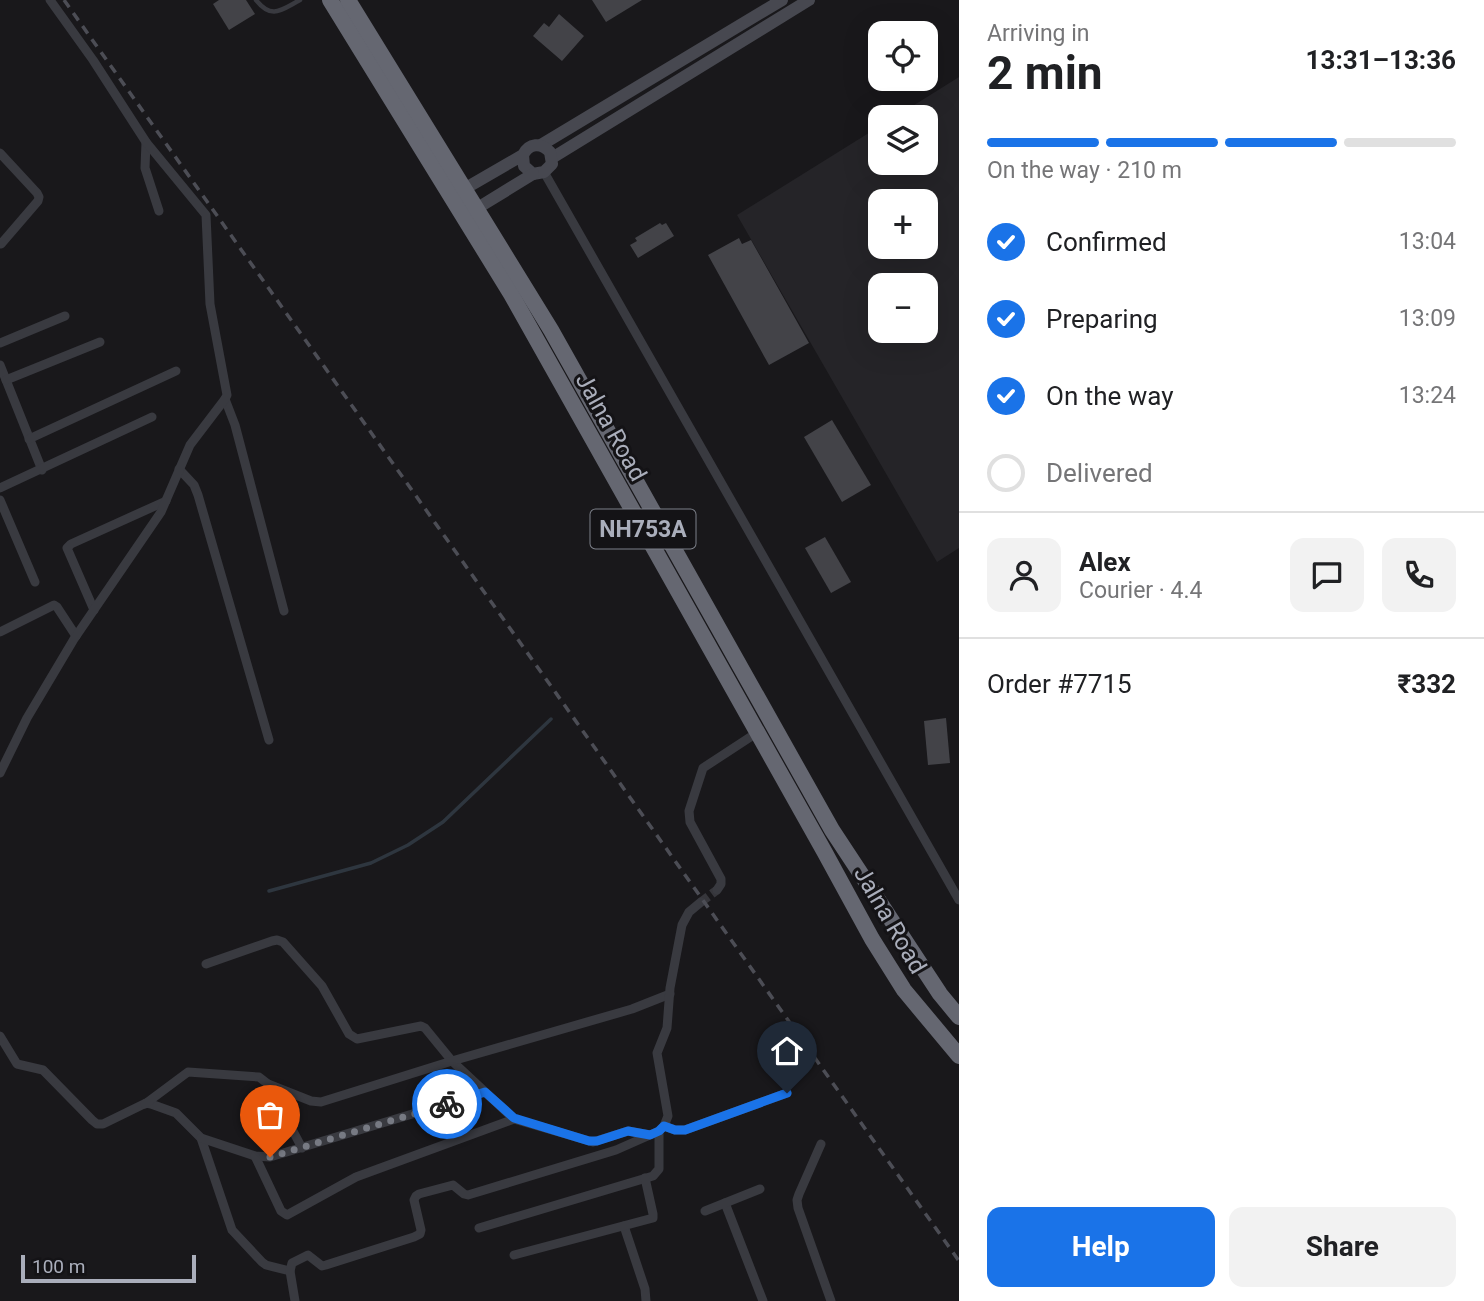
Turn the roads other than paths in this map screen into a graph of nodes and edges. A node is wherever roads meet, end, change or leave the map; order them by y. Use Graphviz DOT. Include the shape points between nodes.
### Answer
graph roads {
  1 [pos="50,0"];
  2 [pos="256,0"];
  3 [pos="300,0"];
  4 [pos="330,0"];
  5 [pos="348,0"];
  6 [pos="782,0"];
  7 [pos="809,0"];
  8 [pos="146,142"];
  9 [pos="541,145"];
  10 [pos="0,153"];
  11 [pos="523,155"];
  12 [pos="552,158"];
  13 [pos="539,173"];
  14 [pos="458,193"];
  15 [pos="159,211"];
  16 [pos="470,213"];
  17 [pos="1,244"];
  18 [pos="65,316"];
  19 [pos="100,342"];
  20 [pos="0,343"];
  21 [pos="0,365"];
  22 [pos="176,371"];
  23 [pos="6,380"];
  24 [pos="225,399"];
  25 [pos="152,417"];
  26 [pos="29,439"];
  27 [pos="179,469"];
  28 [pos="42,470"];
  29 [pos="0,488"];
  30 [pos="0,500"];
  31 [pos="166,501"];
  32 [pos="35,582"];
  33 [pos="94,610"];
  34 [pos="284,611"];
  35 [pos="0,632"];
  36 [pos="76,636"];
  37 [pos="758,732"];
  38 [pos="269,740"];
  39 [pos="0,773"];
  40 [pos="717,890"];
  41 [pos="959,900"];
  42 [pos="701,902"];
  43 [pos="206,964"];
  44 [pos="670,993"];
  45 [pos="959,1017"];
  46 [pos="1,1038"];
  47 [pos="959,1056"];
  48 [pos="452,1061"];
  49 [pos="268,1084"];
  50 [pos="485,1092"];
  51 [pos="787,1093"];
  52 [pos="145,1104"];
  53 [pos="514,1118"];
  54 [pos="658,1131"];
  55 [pos="201,1138"];
  56 [pos="821,1144"];
  57 [pos="302,1148"];
  58 [pos="255,1156"];
  59 [pos="645,1178"];
  60 [pos="760,1189"];
  61 [pos="725,1203"];
  62 [pos="705,1211"];
  63 [pos="624,1226"];
  64 [pos="479,1228"];
  65 [pos="514,1255"];
  66 [pos="290,1271"];
  67 [pos="295,1301"];
  68 [pos="646,1301"];
  69 [pos="763,1301"];
  70 [pos="831,1301"];
  1 -- 8 [label="street"];
  2 -- 3 [label="lane" via="267,11 277,12"];
  4 -- 14 [label="highway, Jalna Road / NH753A"];
  5 -- 14 [label="highway, Jalna Road / NH753A"];
  6 -- 9 [label="street"];
  7 -- 12 [label="street"];
  8 -- 15 [label="street" via="145,168"];
  8 -- 24 [label="street" via="208,219 210,304 227,388"];
  9 -- 11 [label="street" via="530,146"];
  9 -- 12 [label="street"];
  10 -- 17 [label="street" via="39,197"];
  11 -- 13 [label="street" via="524,166"];
  11 -- 14 [label="street"];
  12 -- 13 [label="street" via="552,164"];
  13 -- 16 [label="street"];
  13 -- 41 [label="street"];
  14 -- 16 [label="highway, Jalna Road / NH753A"];
  16 -- 37 [label="highway, Jalna Road / NH753A"];
  16 -- 45 [label="highway, Jalna Road / NH753A" via="551,330 832,830"];
  18 -- 20 [label="street"];
  19 -- 23 [label="street"];
  21 -- 23 [label="street"];
  22 -- 26 [label="street"];
  23 -- 26 [label="street"];
  24 -- 27 [label="street" via="194,439"];
  24 -- 34 [label="street" via="236,425"];
  25 -- 28 [label="street"];
  26 -- 28 [label="street"];
  27 -- 31 [label="street"];
  27 -- 38 [label="street" via="198,495"];
  28 -- 29 [label="street"];
  30 -- 32 [label="street"];
  31 -- 33 [label="street"];
  31 -- 33 [label="street" via="66,548"];
  33 -- 36 [label="street"];
  35 -- 36 [label="street" via="54,605"];
  36 -- 39 [label="street"];
  37 -- 40 [label="street" via="703,768 689,811 722,879"];
  37 -- 47 [label="highway, Jalna Road / NH753A" via="872,939 904,990"];
  42 -- 44 [label="street" via="682,925"];
  43 -- 48 [label="street" via="272,941 283,942 322,986 353,1038 421,1026"];
  44 -- 48 [label="street" via="632,1009"];
  44 -- 54 [label="street" via="667,1028 657,1052 668,1116"];
  46 -- 52 [label="street" via="17,1064 43,1070 97,1124"];
  48 -- 49 [label="street" via="315,1102"];
  48 -- 50 [label="street"];
  49 -- 52 [label="street" via="259,1077 188,1072"];
  49 -- 57 [label="street"];
  50 -- 53 [label="street"];
  50 -- 57 [label="street"];
  51 -- 54 [label="street" via="685,1130"];
  52 -- 55 [label="street" via="176,1113"];
  53 -- 54 [label="street" via="593,1142 628,1131"];
  53 -- 58 [label="street" via="361,1175 287,1215"];
  54 -- 59 [label="street" via="659,1169"];
  54 -- 66 [label="street" via="617,1150 467,1195 453,1185 419,1194 414,1200 421,1230 414,1237 326,1265 305,1255 292,1263"];
  55 -- 58 [label="street"];
  55 -- 66 [label="street" via="232,1230 266,1265"];
  56 -- 70 [label="street" via="797,1200"];
  57 -- 58 [label="street" via="270,1157"];
  59 -- 63 [label="street" via="653,1218"];
  59 -- 64 [label="street"];
  60 -- 61 [label="street"];
  61 -- 62 [label="street"];
  61 -- 69 [label="street"];
  63 -- 65 [label="street"];
  63 -- 68 [label="street"];
  66 -- 67 [label="street"];
}
